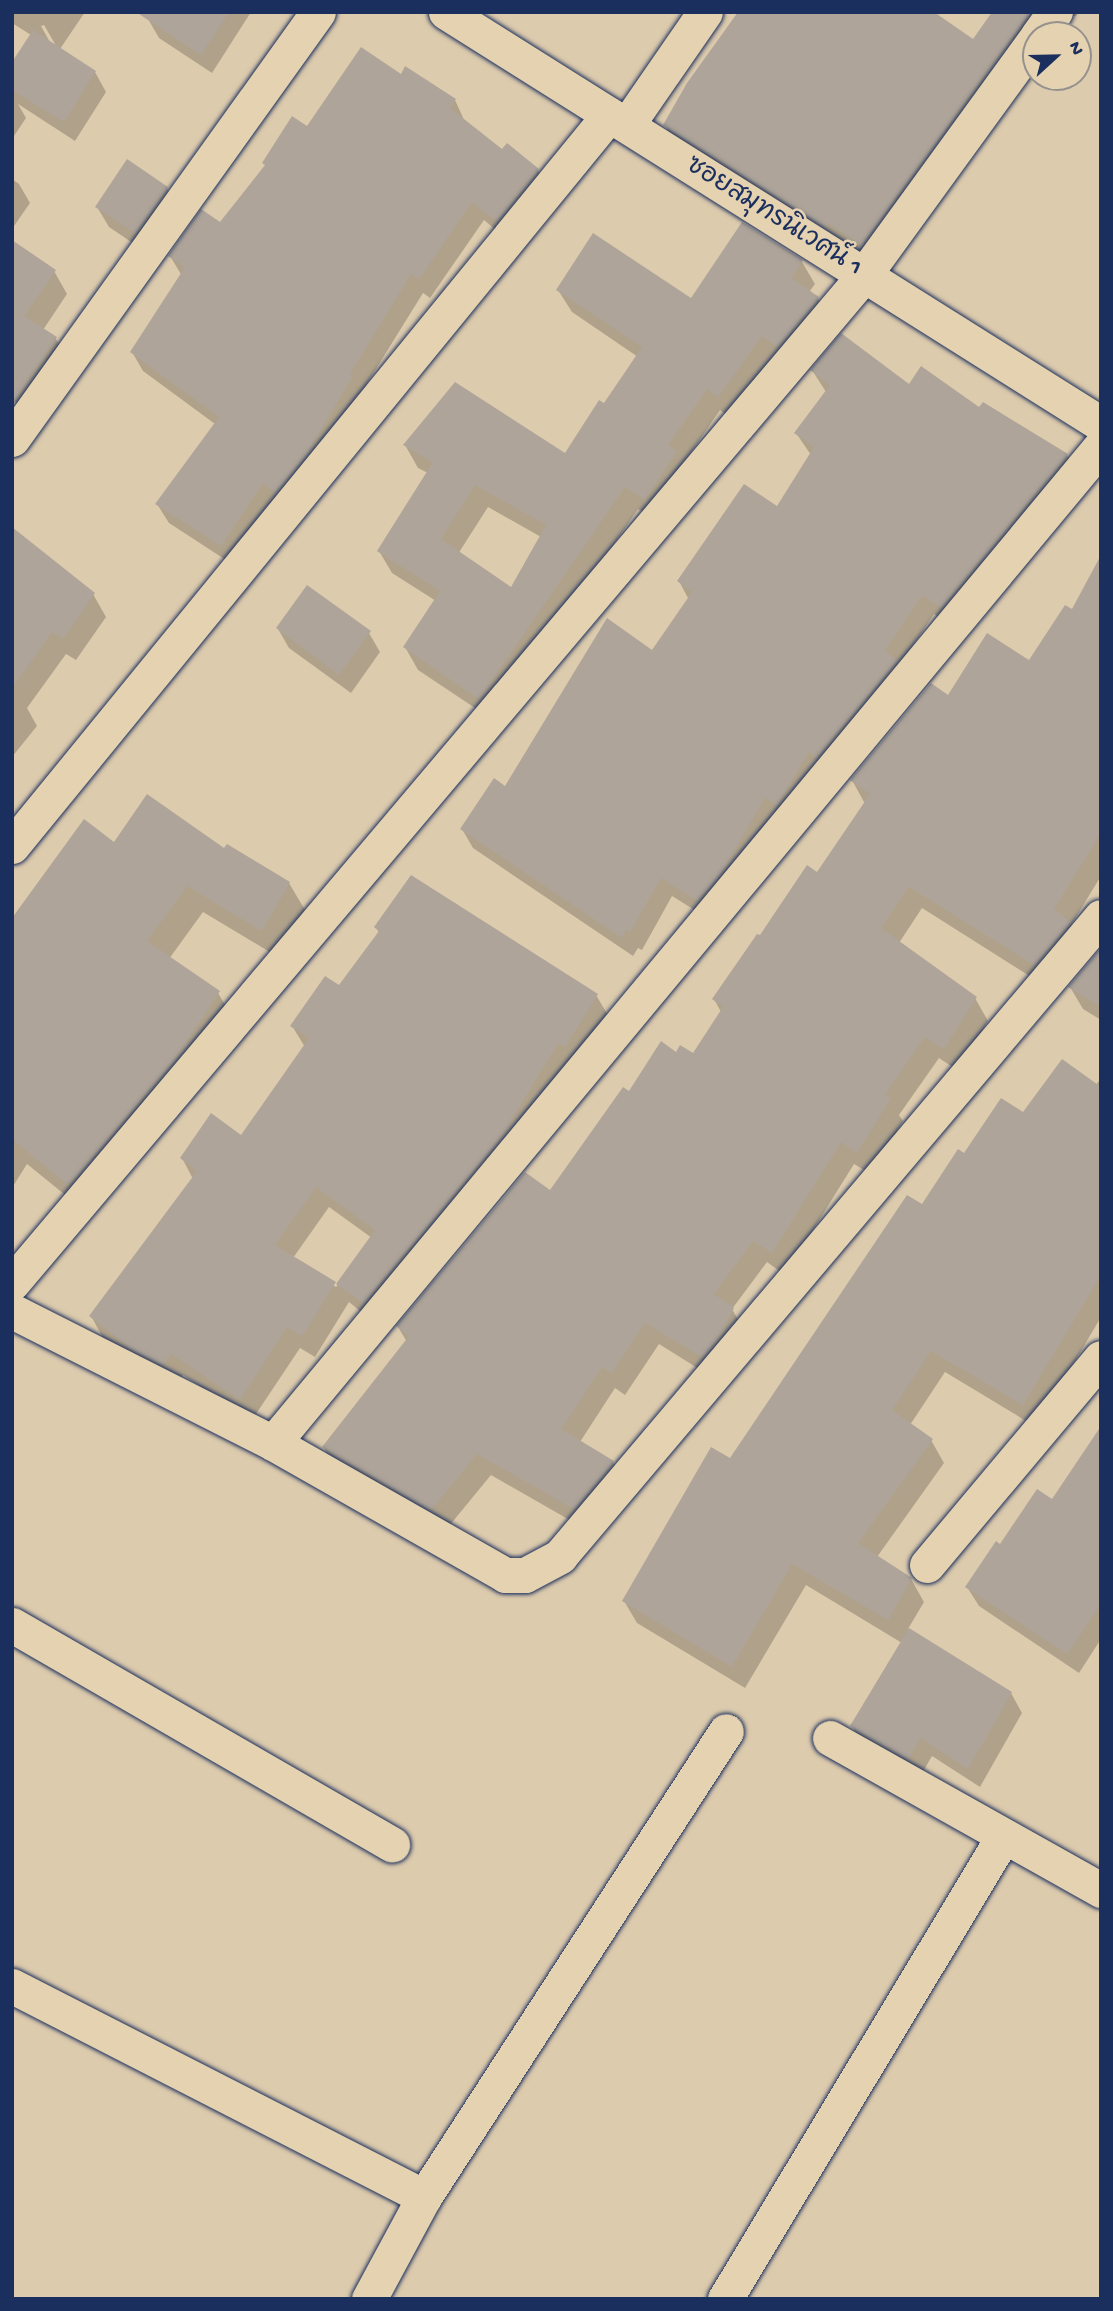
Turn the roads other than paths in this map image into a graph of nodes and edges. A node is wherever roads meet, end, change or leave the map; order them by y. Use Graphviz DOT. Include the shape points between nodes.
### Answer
graph roads {
  1 [pos="318,12"];
  2 [pos="446,12"];
  3 [pos="705,12"];
  4 [pos="1022,57"];
  5 [pos="618,120"];
  6 [pos="863,275"];
  7 [pos="1101,424"];
  8 [pos="12,439"];
  9 [pos="1101,446"];
  10 [pos="12,846"];
  11 [pos="1101,917"];
  12 [pos="12,1283"];
  13 [pos="12,1311"];
  14 [pos="1101,1358"];
  15 [pos="273,1443"];
  16 [pos="927,1565"];
  17 [pos="12,1625"];
  18 [pos="726,1731"];
  19 [pos="830,1738"];
  20 [pos="1003,1837"];
  21 [pos="392,1844"];
  22 [pos="1101,1890"];
  23 [pos="12,1986"];
  24 [pos="424,2197"];
  25 [pos="369,2299"];
  26 [pos="725,2299"];
  1 -- 8 [label="street"];
  2 -- 5 [label="street, ซอยสมุทรนิเวศน์ 1"];
  3 -- 5 [label="street"];
  4 -- 6 [label="street"];
  5 -- 6 [label="street, ซอยสมุทรนิเวศน์ 1"];
  5 -- 10 [label="street"];
  6 -- 7 [label="street, ซอยสมุทรนิเวศน์ 1"];
  6 -- 12 [label="street"];
  9 -- 15 [label="street"];
  11 -- 15 [label="street" via="560,1556 525,1574 505,1575"];
  13 -- 15 [label="street"];
  14 -- 16 [label="street"];
  17 -- 21 [label="street"];
  18 -- 24 [label="street"];
  19 -- 20 [label="street"];
  20 -- 22 [label="street"];
  20 -- 26 [label="street"];
  23 -- 24 [label="street"];
  24 -- 25 [label="street"];
}
